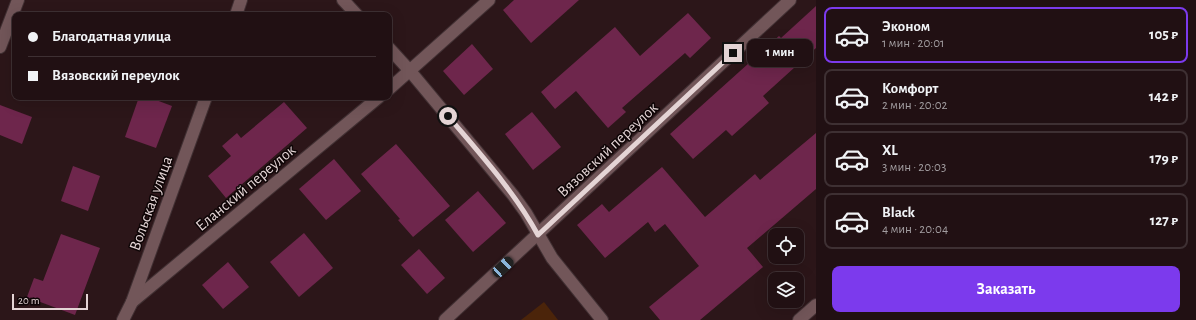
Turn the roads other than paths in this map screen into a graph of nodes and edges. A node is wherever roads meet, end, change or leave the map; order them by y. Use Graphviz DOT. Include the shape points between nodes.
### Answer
graph roads {
  1 [pos="18,0"];
  2 [pos="241,0"];
  3 [pos="343,0"];
  4 [pos="489,0"];
  5 [pos="790,0"];
  6 [pos="13,12"];
  7 [pos="237,12"];
  8 [pos="354,12"];
  9 [pos="12,16"];
  10 [pos="0,47"];
  11 [pos="392,51"];
  12 [pos="410,71"];
  13 [pos="392,86"];
  14 [pos="205,100"];
  15 [pos="375,100"];
  16 [pos="538,235"];
  17 [pos="132,302"];
  18 [pos="816,305"];
  19 [pos="123,320"];
  20 [pos="445,320"];
  21 [pos="602,320"];
  22 [pos="799,320"];
  1 -- 6 [label="street"];
  2 -- 7 [label="street"];
  3 -- 8 [label="street"];
  4 -- 12 [label="street"];
  5 -- 16 [label="street, Вязовский переулок"];
  9 -- 10 [label="street"];
  11 -- 12 [label="street"];
  12 -- 13 [label="street"];
  12 -- 16 [label="street" via="513,195"];
  14 -- 17 [label="street, Вольская улица"];
  15 -- 17 [label="street, Еланский переулок"];
  16 -- 20 [label="street, Вязовский переулок"];
  16 -- 21 [label="street" via="552,258"];
  17 -- 19 [label="street, Вольская улица"];
  18 -- 22 [label="street"];
}
